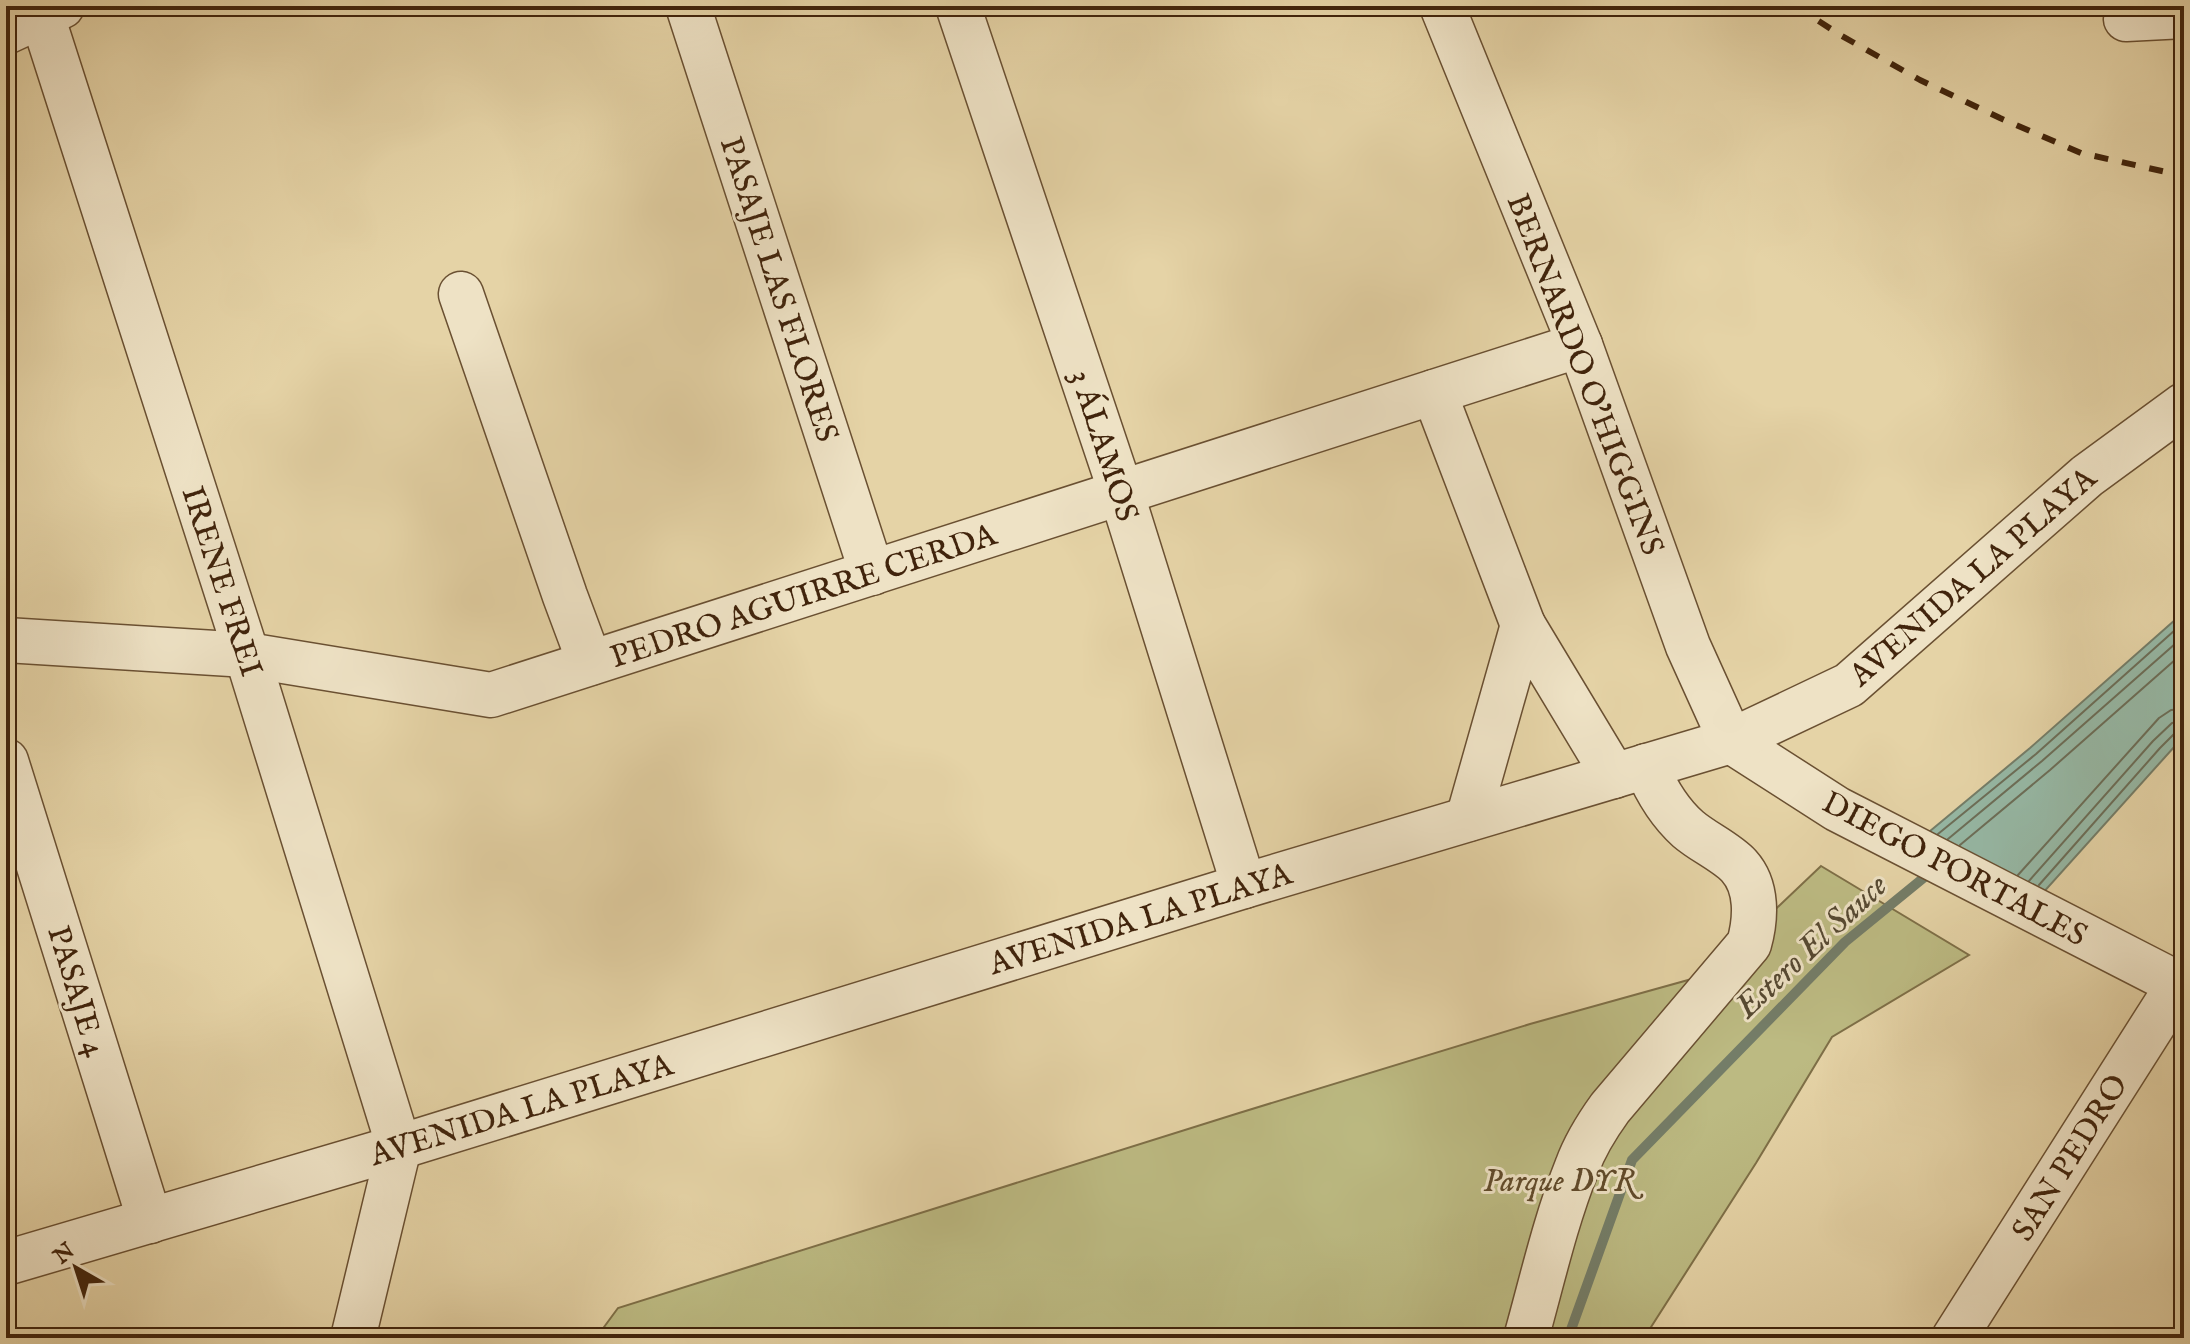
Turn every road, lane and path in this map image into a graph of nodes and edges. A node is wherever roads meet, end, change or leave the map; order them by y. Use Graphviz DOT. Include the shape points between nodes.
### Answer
graph roads {
  1 [pos="688,6"];
  2 [pos="958,6"];
  3 [pos="1442,6"];
  4 [pos="2184,16"];
  5 [pos="37,18"];
  6 [pos="2126,19"];
  7 [pos="461,294"];
  8 [pos="1580,345"];
  9 [pos="1434,392"];
  10 [pos="2184,405"];
  11 [pos="1121,492"];
  12 [pos="872,573"];
  13 [pos="1523,625"];
  14 [pos="6,640"];
  15 [pos="247,655"];
  16 [pos="590,663"];
  17 [pos="1731,741"];
  18 [pos="6,761"];
  19 [pos="1630,771"];
  20 [pos="1468,819"];
  21 [pos="1244,886"];
  22 [pos="2182,982"];
  23 [pos="399,1147"];
  24 [pos="150,1221"];
  25 [pos="6,1263"];
  26 [pos="353,1338"];
  27 [pos="1526,1338"];
  28 [pos="1954,1338"];
  1 -- 12 [label="street, PASAJE LAS FLORES"];
  2 -- 11 [label="street, 3 ÁLAMOS"];
  3 -- 8 [label="street, BERNARDO O'HIGGINS"];
  4 -- 6 [label="street"];
  5 -- 15 [label="street, IRENE FREI"];
  7 -- 16 [label="street"];
  8 -- 9 [label="street, PEDRO AGUIRRE CERDA"];
  8 -- 17 [label="street, BERNARDO O'HIGGINS" via="1688,646"];
  9 -- 11 [label="street, PEDRO AGUIRRE CERDA"];
  9 -- 13 [label="street"];
  10 -- 17 [label="street, AVENIDA LA PLAYA" via="2087,476 1849,685"];
  11 -- 12 [label="street, PEDRO AGUIRRE CERDA"];
  11 -- 21 [label="street, 3 ÁLAMOS"];
  12 -- 16 [label="street, PEDRO AGUIRRE CERDA"];
  13 -- 19 [label="street"];
  13 -- 20 [label="street"];
  14 -- 15 [label="street, PEDRO AGUIRRE CERDA"];
  15 -- 16 [label="street, PEDRO AGUIRRE CERDA" via="491,695"];
  15 -- 23 [label="street, IRENE FREI"];
  17 -- 19 [label="street, AVENIDA LA PLAYA"];
  17 -- 22 [label="street, DIEGO PORTALES" via="1837,809"];
  18 -- 24 [label="street, PASAJE 4"];
  19 -- 20 [label="street, AVENIDA LA PLAYA"];
  19 -- 27 [label="street" via="1654,784 1689,829 1739,866 1754,900 1753,930 1749,944 1592,1134 1566,1198"];
  20 -- 21 [label="street, AVENIDA LA PLAYA"];
  21 -- 23 [label="street, AVENIDA LA PLAYA"];
  22 -- 28 [label="street, SAN PEDRO"];
  23 -- 24 [label="street, AVENIDA LA PLAYA"];
  23 -- 26 [label="street"];
  24 -- 25 [label="street, AVENIDA LA PLAYA"];
}
